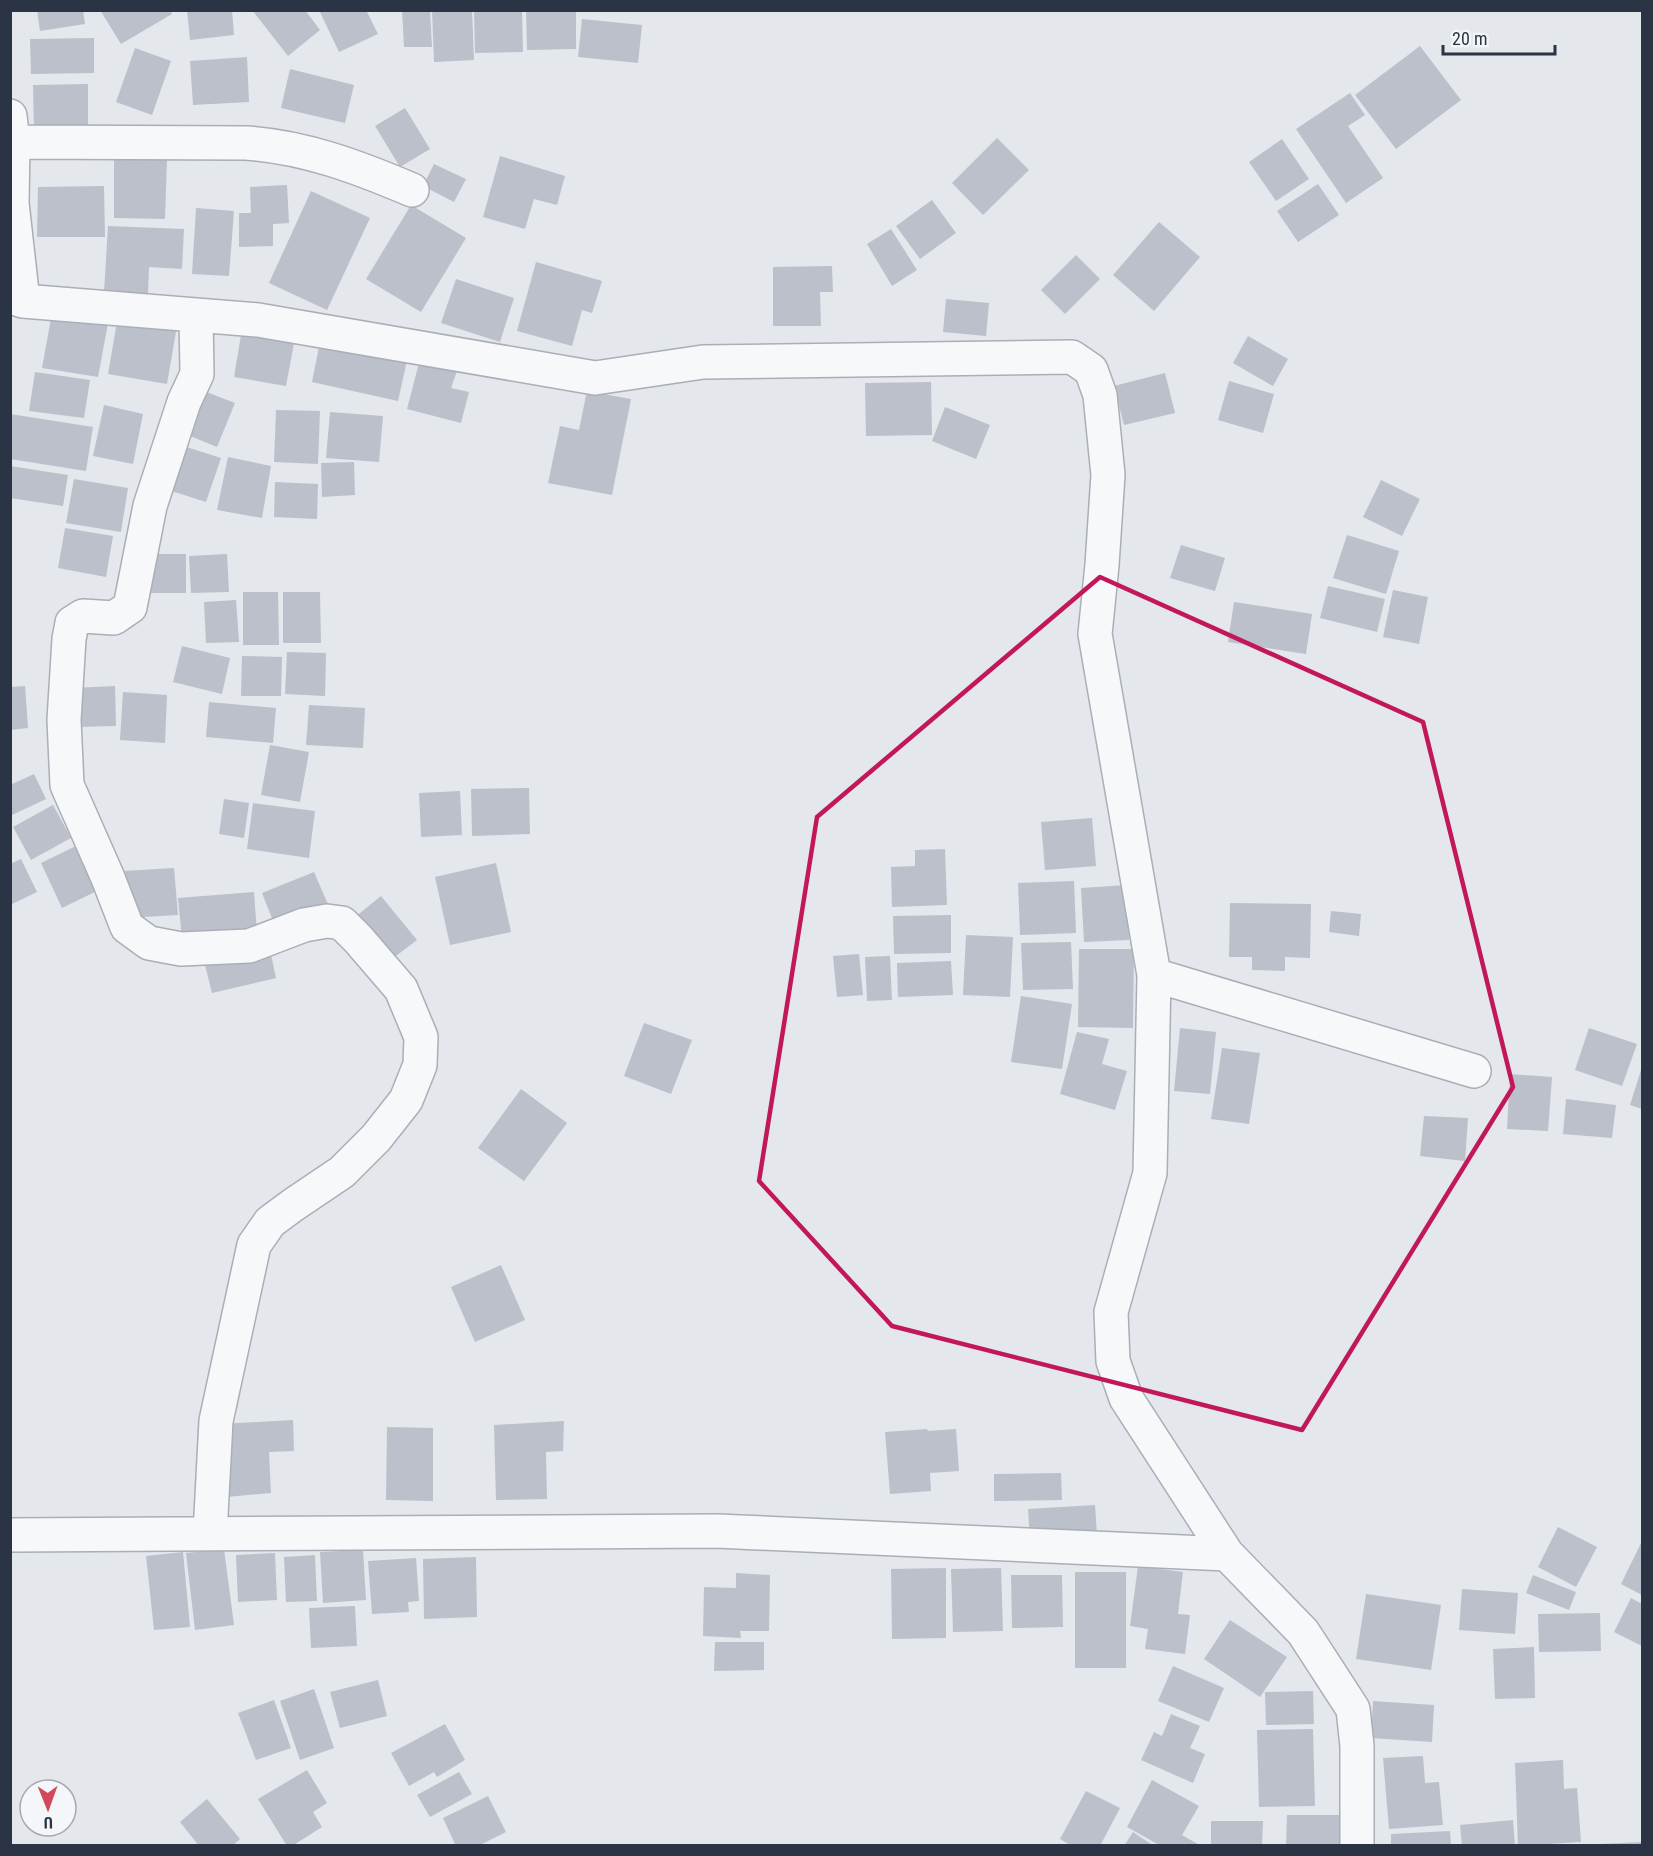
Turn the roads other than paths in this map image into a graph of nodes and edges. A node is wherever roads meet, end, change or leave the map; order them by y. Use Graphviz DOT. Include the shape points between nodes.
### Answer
graph roads {
  1 [pos="12,129"];
  2 [pos="412,190"];
  3 [pos="17,299"];
  4 [pos="196,316"];
  5 [pos="1154,975"];
  6 [pos="1474,1071"];
  7 [pos="210,1534"];
  8 [pos="10,1535"];
  9 [pos="1227,1554"];
  10 [pos="1357,1845"];
  1 -- 2 [label="street" via="272,145 363,169"];
  1 -- 3 [label="street"];
  3 -- 4 [label="street"];
  4 -- 5 [label="street" via="258,320 595,378 703,362 1072,357 1091,370 1100,395 1108,475 1095,634"];
  4 -- 7 [label="street" via="197,375 180,412 150,506 130,607 114,618 82,616 72,623 64,720 67,785 127,927 149,943 181,949 249,946 304,925 342,923 401,989 421,1037 420,1065 406,1100 376,1138 342,1173 270,1222 254,1245 216,1421"];
  5 -- 6 [label="street"];
  5 -- 9 [label="street" via="1150,1173 1111,1312 1113,1361 1126,1398"];
  7 -- 8 [label="street"];
  7 -- 9 [label="street" via="717,1531"];
  9 -- 10 [label="street" via="1303,1632 1353,1709"];
}
